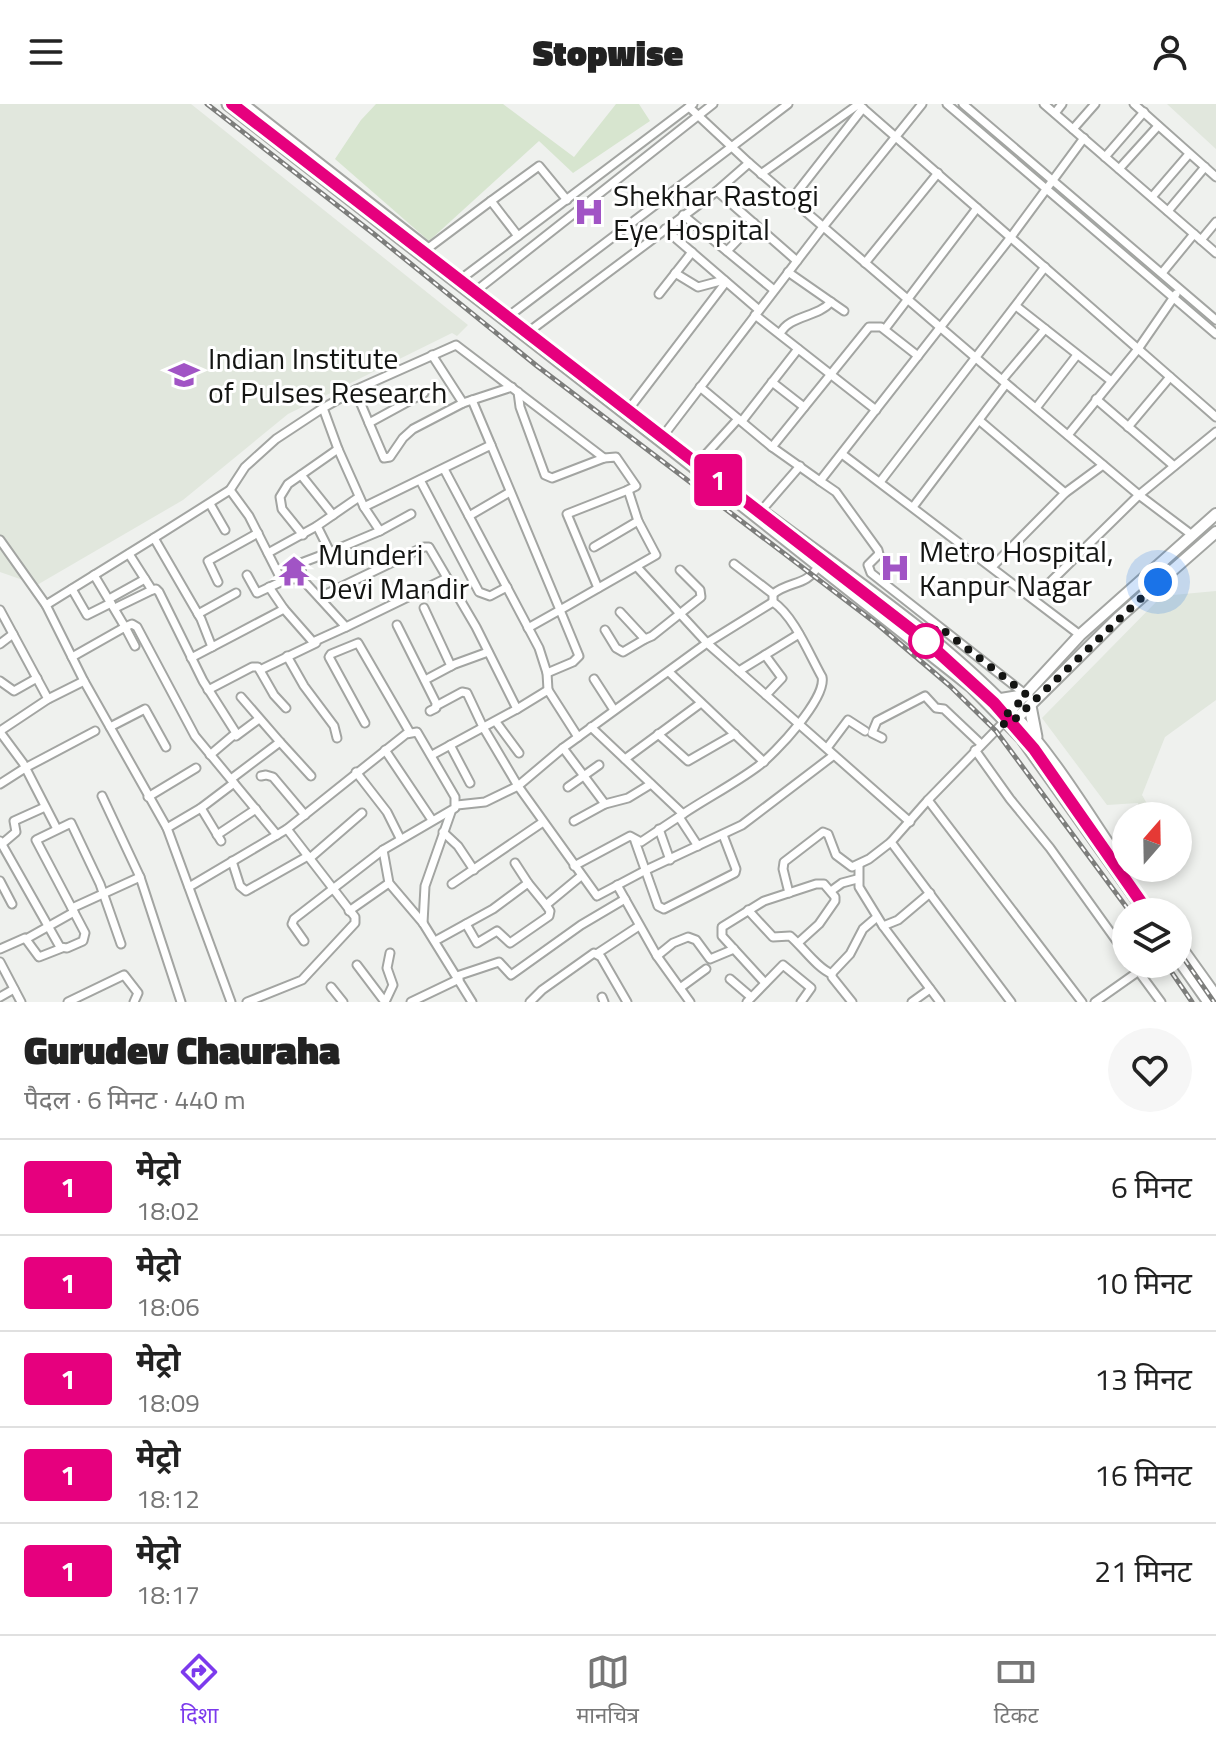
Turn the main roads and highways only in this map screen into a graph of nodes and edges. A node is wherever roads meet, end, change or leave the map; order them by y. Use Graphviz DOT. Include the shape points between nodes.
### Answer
graph roads {
  1 [pos="228,104"];
  2 [pos="242,104"];
  3 [pos="351,194"];
  4 [pos="459,280"];
  5 [pos="508,317"];
  6 [pos="661,438"];
  7 [pos="1216,514"];
  8 [pos="1216,532"];
  9 [pos="876,603"];
  10 [pos="998,700"];
  11 [pos="1028,700"];
  12 [pos="1009,719"];
  13 [pos="1043,750"];
  14 [pos="1112,857"];
  15 [pos="1112,858"];
  16 [pos="1192,964"];
  17 [pos="1192,978"];
  18 [pos="1216,997"];
  19 [pos="1209,1002"];
  1 -- 3 [label="highway"];
  2 -- 3 [label="highway"];
  3 -- 4 [label="highway"];
  3 -- 4 [label="highway" via="427,249"];
  4 -- 5 [label="highway"];
  5 -- 6 [label="highway"];
  5 -- 6 [label="highway" via="531,330"];
  6 -- 9 [label="highway"];
  6 -- 9 [label="highway" via="819,565"];
  7 -- 11 [label="main road" via="1080,635"];
  8 -- 11 [label="main road"];
  9 -- 10 [label="highway" via="930,635"];
  9 -- 12 [label="highway"];
  10 -- 11 [label="highway"];
  10 -- 12 [label="highway"];
  11 -- 12 [label="main road"];
  11 -- 13 [label="highway"];
  12 -- 13 [label="highway"];
  12 -- 15 [label="highway"];
  13 -- 14 [label="highway"];
  16 -- 18 [label="highway"];
  17 -- 19 [label="highway"];
}
